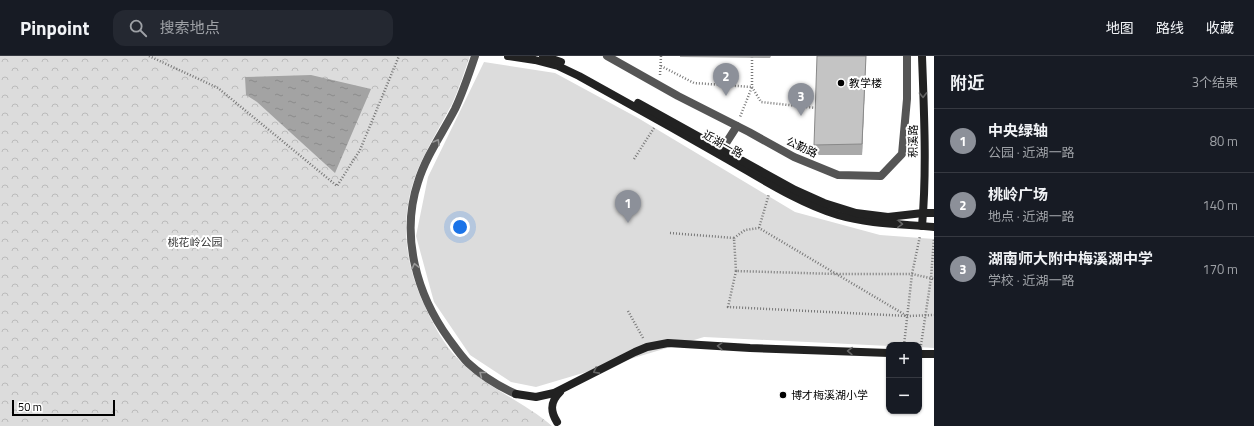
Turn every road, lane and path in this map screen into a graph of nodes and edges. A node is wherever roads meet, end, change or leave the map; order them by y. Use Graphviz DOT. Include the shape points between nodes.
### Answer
graph roads {
  1 [pos="149,56"];
  2 [pos="399,56"];
  3 [pos="475,56"];
  4 [pos="508,56"];
  5 [pos="543,56"];
  6 [pos="607,56"];
  7 [pos="661,56"];
  8 [pos="907,56"];
  9 [pos="922,56"];
  10 [pos="752,58"];
  11 [pos="661,66"];
  12 [pos="660,86"];
  13 [pos="752,87"];
  14 [pos="816,108"];
  15 [pos="659,121"];
  16 [pos="737,126"];
  17 [pos="721,152"];
  18 [pos="634,159"];
  19 [pos="772,184"];
  20 [pos="923,212"];
  21 [pos="934,214"];
  22 [pos="922,226"];
  23 [pos="934,227"];
  24 [pos="759,228"];
  25 [pos="670,233"];
  26 [pos="734,238"];
  27 [pos="934,238"];
  28 [pos="736,271"];
  29 [pos="836,274"];
  30 [pos="912,274"];
  31 [pos="932,279"];
  32 [pos="628,310"];
  33 [pos="934,315"];
  34 [pos="908,316"];
  35 [pos="925,316"];
  36 [pos="904,342"];
  37 [pos="921,342"];
  38 [pos="647,347"];
  39 [pos="886,353"];
  40 [pos="922,354"];
  41 [pos="934,354"];
  42 [pos="564,389"];
  43 [pos="559,424"];
  1 -- 2 [label="path" via="218,88 336,186 360,150"];
  42 -- 3 [label="street, one-way" via="536,397 516,394 484,376 457,351 435,318 418,279 412,254 410,228 417,182 465,87"];
  4 -- 15 [label="street, 近湖一路" via="558,66"];
  5 -- 17 [label="street, 近湖一路" via="580,71"];
  6 -- 12 [label="street, 公勤路"];
  7 -- 11 [label="path"];
  8 -- 16 [label="street, 公勤路" via="907,99 902,154 881,176 838,175 794,157"];
  9 -- 20 [label="street, 积溪路, one-way"];
  10 -- 13 [label="path"];
  11 -- 12 [label="path"];
  11 -- 13 [label="path" via="694,84"];
  12 -- 16 [label="street, 公勤路"];
  13 -- 14 [label="path" via="761,102"];
  13 -- 16 [label="path"];
  15 -- 17 [label="street, 近湖一路"];
  15 -- 18 [label="path"];
  16 -- 17 [label="street"];
  17 -- 19 [label="street, 近湖一路"];
  17 -- 20 [label="street, 近湖一路" via="795,190 841,209 888,217"];
  19 -- 22 [label="street, 近湖一路, one-way" via="815,206 838,214 861,220"];
  19 -- 24 [label="path"];
  20 -- 21 [label="street, 近湖一路"];
  20 -- 22 [label="street, 积溪路"];
  22 -- 23 [label="street, 近湖一路"];
  22 -- 30 [label="path"];
  24 -- 26 [label="path" via="745,230"];
  24 -- 29 [label="path"];
  25 -- 26 [label="path"];
  26 -- 28 [label="path"];
  27 -- 31 [label="path"];
  28 -- 29 [label="path"];
  28 -- 34 [label="path" via="728,307"];
  29 -- 30 [label="path"];
  29 -- 34 [label="path"];
  30 -- 31 [label="path"];
  30 -- 34 [label="path"];
  31 -- 35 [label="path"];
  32 -- 38 [label="path"];
  33 -- 35 [label="path"];
  34 -- 35 [label="path"];
  34 -- 36 [label="path"];
  35 -- 37 [label="path"];
  39 -- 38 [label="street, one-way" via="674,343"];
  38 -- 42 [label="street, one-way"];
  40 -- 41 [label="street"];
  42 -- 43 [label="street" via="552,402 552,412"];
}
